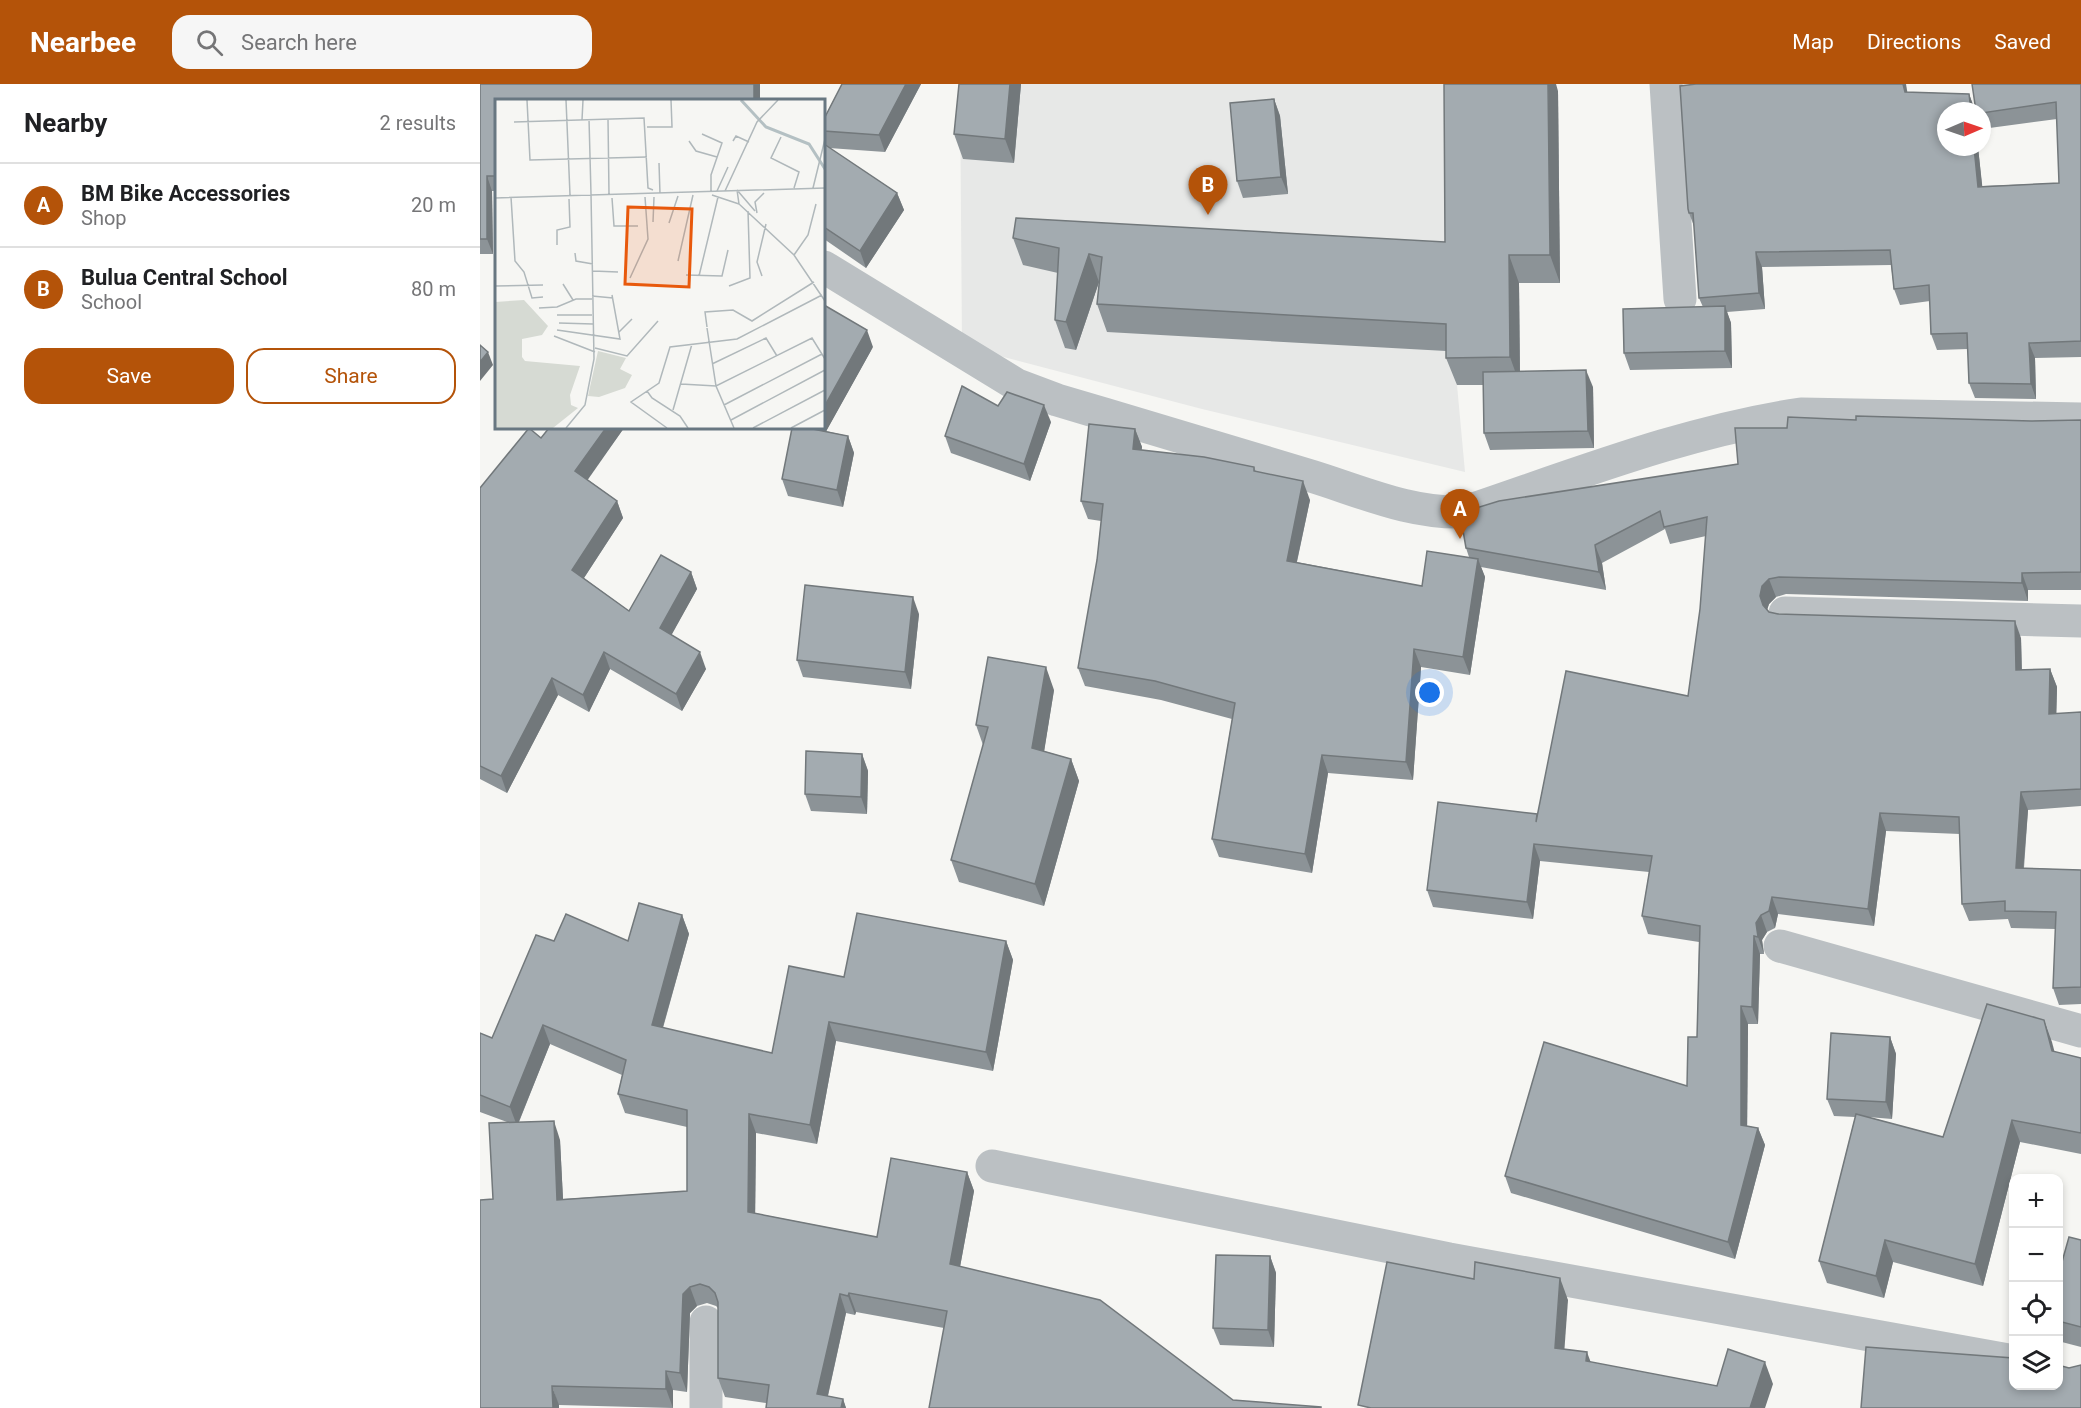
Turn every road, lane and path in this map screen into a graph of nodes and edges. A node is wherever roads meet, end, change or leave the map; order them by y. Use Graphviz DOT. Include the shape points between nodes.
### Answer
graph roads {
  1 [pos="1666,84"];
  2 [pos="825,268"];
  3 [pos="1680,299"];
  4 [pos="2081,419"];
  5 [pos="1785,613"];
  6 [pos="2081,621"];
  7 [pos="1780,946"];
  8 [pos="2081,1031"];
  9 [pos="992,1166"];
  10 [pos="706,1322"];
  11 [pos="2009,1360"];
  12 [pos="706,1408"];
  1 -- 3 [label="street"];
  2 -- 4 [label="street" via="1017,385 1404,507 1436,513 1466,512 1643,452 1762,420 1801,414"];
  5 -- 6 [label="street"];
  7 -- 8 [label="street"];
  9 -- 11 [label="street" via="1449,1259"];
  10 -- 12 [label="street"];
}
